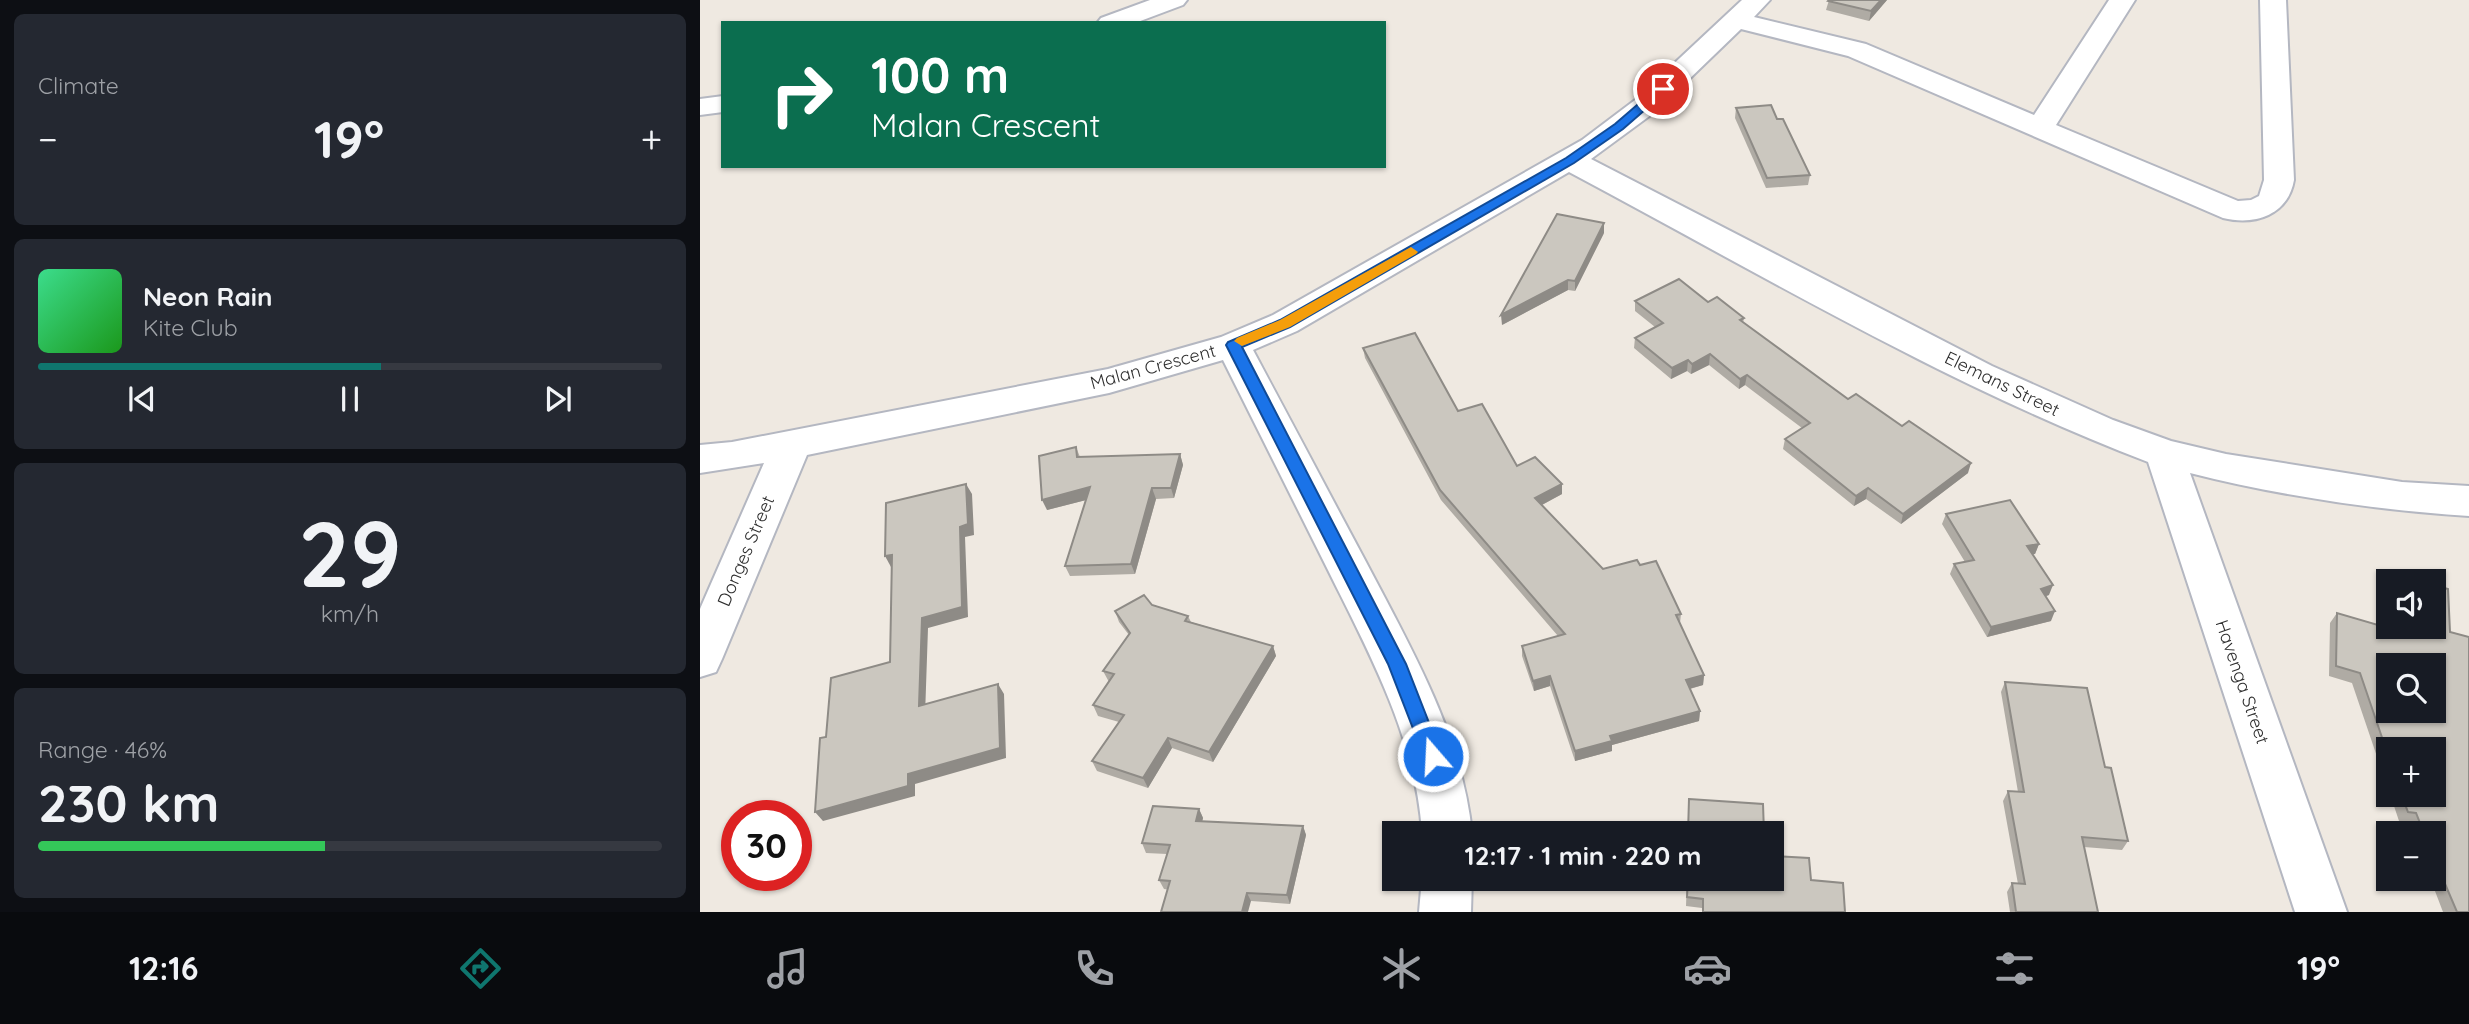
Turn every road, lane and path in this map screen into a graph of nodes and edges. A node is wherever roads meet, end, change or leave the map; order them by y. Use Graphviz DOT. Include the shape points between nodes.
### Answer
graph roads {
  1 [pos="1174,0"];
  2 [pos="2122,0"];
  3 [pos="2273,0"];
  4 [pos="1746,10"];
  5 [pos="1116,21"];
  6 [pos="721,104"];
  7 [pos="700,107"];
  8 [pos="2039,129"];
  9 [pos="1570,160"];
  10 [pos="1233,345"];
  11 [pos="793,444"];
  12 [pos="2164,453"];
  13 [pos="700,459"];
  14 [pos="2469,501"];
  15 [pos="700,659"];
  16 [pos="1446,821"];
  17 [pos="1446,891"];
  18 [pos="1445,912"];
  19 [pos="2321,912"];
  1 -- 5 [label="street"];
  2 -- 8 [label="street"];
  3 -- 8 [label="street" via="2279,180 2278,195 2269,205 2234,211"];
  4 -- 8 [label="street" via="1857,50"];
  4 -- 9 [label="street, Malan Crescent" via="1645,106"];
  6 -- 7 [label="street"];
  9 -- 10 [label="street, Malan Crescent" via="1285,323"];
  9 -- 12 [label="street, Elemans Street" via="1979,375"];
  10 -- 11 [label="street, Malan Crescent" via="1109,381"];
  10 -- 16 [label="street" via="1397,664 1427,737 1444,796"];
  11 -- 13 [label="street, Malan Crescent"];
  11 -- 15 [label="street, Donges Street"];
  12 -- 14 [label="street, Elemans Street" via="2305,483"];
  12 -- 19 [label="street, Havenga Street"];
  17 -- 18 [label="street"];
}
